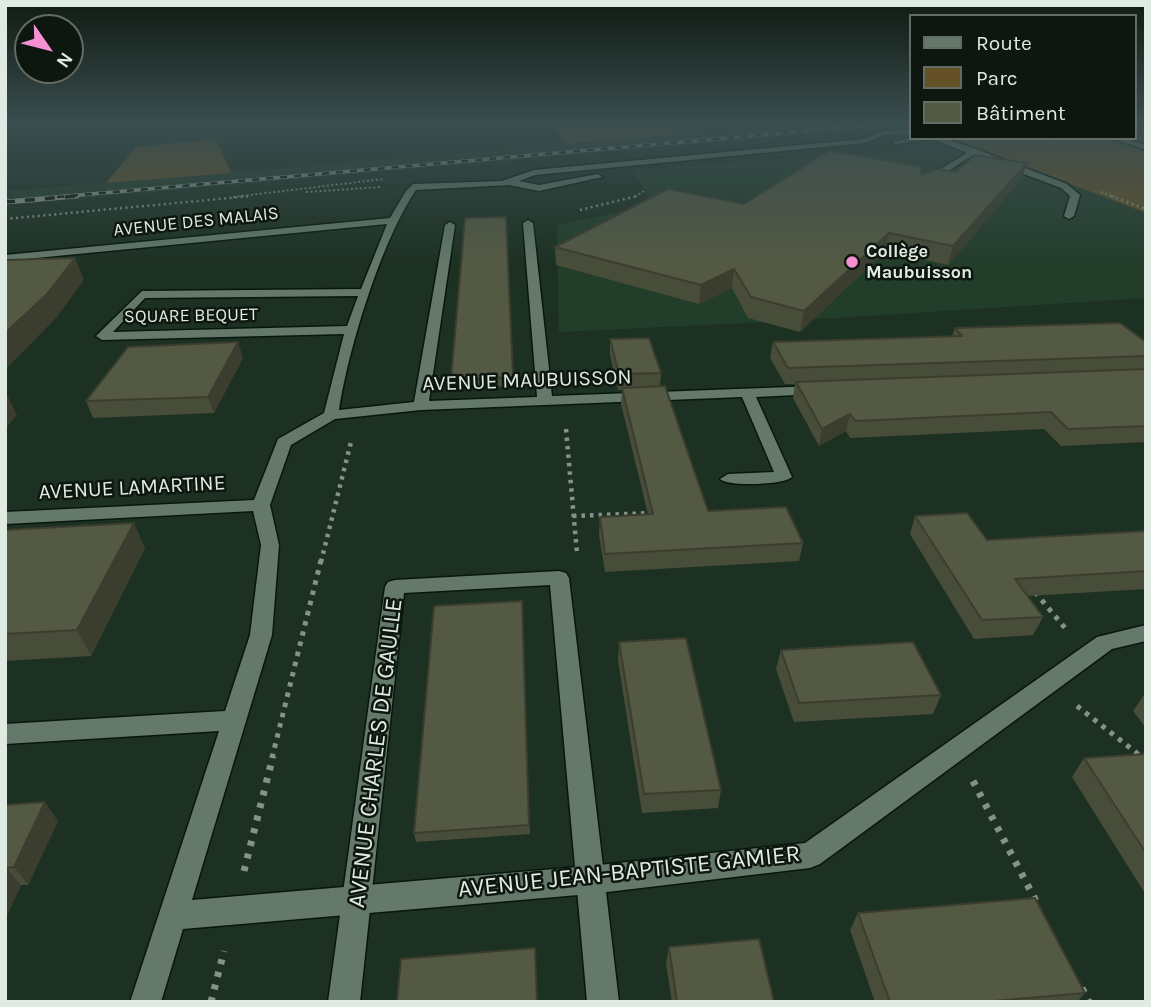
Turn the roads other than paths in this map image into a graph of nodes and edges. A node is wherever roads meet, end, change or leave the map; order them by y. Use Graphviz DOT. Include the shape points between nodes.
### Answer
graph roads {
  1 [pos="555,171"];
  2 [pos="601,171"];
  3 [pos="939,171"];
  4 [pos="1025,171"];
  5 [pos="509,182"];
  6 [pos="920,186"];
  7 [pos="1069,216"];
  8 [pos="390,221"];
  9 [pos="528,223"];
  10 [pos="450,225"];
  11 [pos="5,258"];
  12 [pos="364,292"];
  13 [pos="350,330"];
  14 [pos="830,390"];
  15 [pos="747,393"];
  16 [pos="545,400"];
  17 [pos="421,406"];
  18 [pos="331,415"];
  19 [pos="728,480"];
  20 [pos="261,505"];
  21 [pos="5,518"];
  22 [pos="1146,633"];
  23 [pos="234,720"];
  24 [pos="5,734"];
  25 [pos="590,880"];
  26 [pos="357,898"];
  27 [pos="170,916"];
  28 [pos="145,1002"];
  29 [pos="344,1002"];
  30 [pos="603,1002"];
  1 -- 5 [label="street"];
  2 -- 5 [label="street" via="605,175 539,188"];
  3 -- 6 [label="street"];
  4 -- 7 [label="street" via="1075,195"];
  5 -- 8 [label="street" via="414,187"];
  8 -- 11 [label="street, AVENUE DES MALAIS"];
  8 -- 12 [label="street"];
  9 -- 16 [label="street"];
  10 -- 17 [label="street"];
  12 -- 13 [label="street"];
  12 -- 13 [label="street, SQUARE BEQUET" via="142,295 102,336"];
  13 -- 18 [label="street"];
  14 -- 15 [label="street, AVENUE MAUBUISSON"];
  15 -- 16 [label="street, AVENUE MAUBUISSON"];
  15 -- 19 [label="street" via="784,477"];
  16 -- 17 [label="street, AVENUE MAUBUISSON"];
  17 -- 18 [label="street, AVENUE MAUBUISSON"];
  18 -- 20 [label="street" via="284,442"];
  20 -- 21 [label="street, AVENUE LAMARTINE"];
  20 -- 23 [label="street" via="270,545 261,635"];
  22 -- 25 [label="street, AVENUE JEAN-BAPTISTE GAMIER" via="1105,643 810,855"];
  23 -- 24 [label="street"];
  23 -- 27 [label="street"];
  25 -- 26 [label="street, AVENUE JEAN-BAPTISTE GAMIER"];
  25 -- 26 [label="street, AVENUE CHARLES DE GAULLE" via="559,578 395,587"];
  25 -- 30 [label="street"];
  26 -- 27 [label="street, AVENUE JEAN-BAPTISTE GAMIER"];
  26 -- 29 [label="street, AVENUE CHARLES DE GAULLE"];
  27 -- 28 [label="street"];
}
